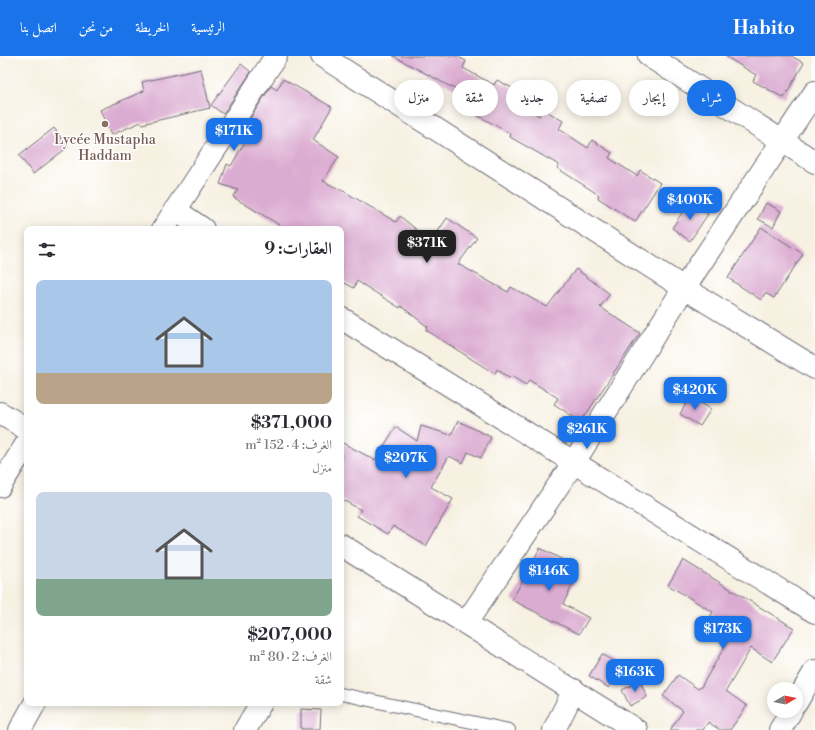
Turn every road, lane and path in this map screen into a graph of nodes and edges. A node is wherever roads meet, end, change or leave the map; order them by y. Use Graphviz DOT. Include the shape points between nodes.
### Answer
graph roads {
  1 [pos="276,56"];
  2 [pos="322,56"];
  3 [pos="649,56"];
  4 [pos="815,92"];
  5 [pos="783,142"];
  6 [pos="815,162"];
  7 [pos="176,210"];
  8 [pos="165,226"];
  9 [pos="200,226"];
  10 [pos="684,288"];
  11 [pos="344,320"];
  12 [pos="815,368"];
  13 [pos="0,414"];
  14 [pos="24,427"];
  15 [pos="24,448"];
  16 [pos="574,462"];
  17 [pos="0,486"];
  18 [pos="344,552"];
  19 [pos="815,612"];
  20 [pos="466,623"];
  21 [pos="815,671"];
  22 [pos="574,690"];
  23 [pos="803,691"];
  24 [pos="344,695"];
  25 [pos="33,706"];
  26 [pos="259,706"];
  27 [pos="787,718"];
  28 [pos="20,730"];
  29 [pos="245,730"];
  30 [pos="509,730"];
  31 [pos="554,730"];
  32 [pos="636,730"];
  33 [pos="780,730"];
  1 -- 7 [label="street"];
  2 -- 10 [label="street"];
  3 -- 5 [label="street"];
  4 -- 5 [label="street"];
  5 -- 6 [label="street"];
  5 -- 10 [label="street"];
  7 -- 8 [label="street"];
  7 -- 9 [label="street"];
  10 -- 12 [label="street"];
  10 -- 16 [label="street"];
  11 -- 16 [label="street"];
  13 -- 14 [label="street"];
  15 -- 17 [label="street"];
  16 -- 19 [label="street"];
  16 -- 20 [label="street"];
  18 -- 20 [label="street"];
  20 -- 22 [label="street"];
  21 -- 23 [label="street"];
  22 -- 31 [label="street"];
  22 -- 32 [label="street"];
  24 -- 30 [label="lane"];
  25 -- 28 [label="street"];
  26 -- 29 [label="street"];
  27 -- 33 [label="street"];
}
